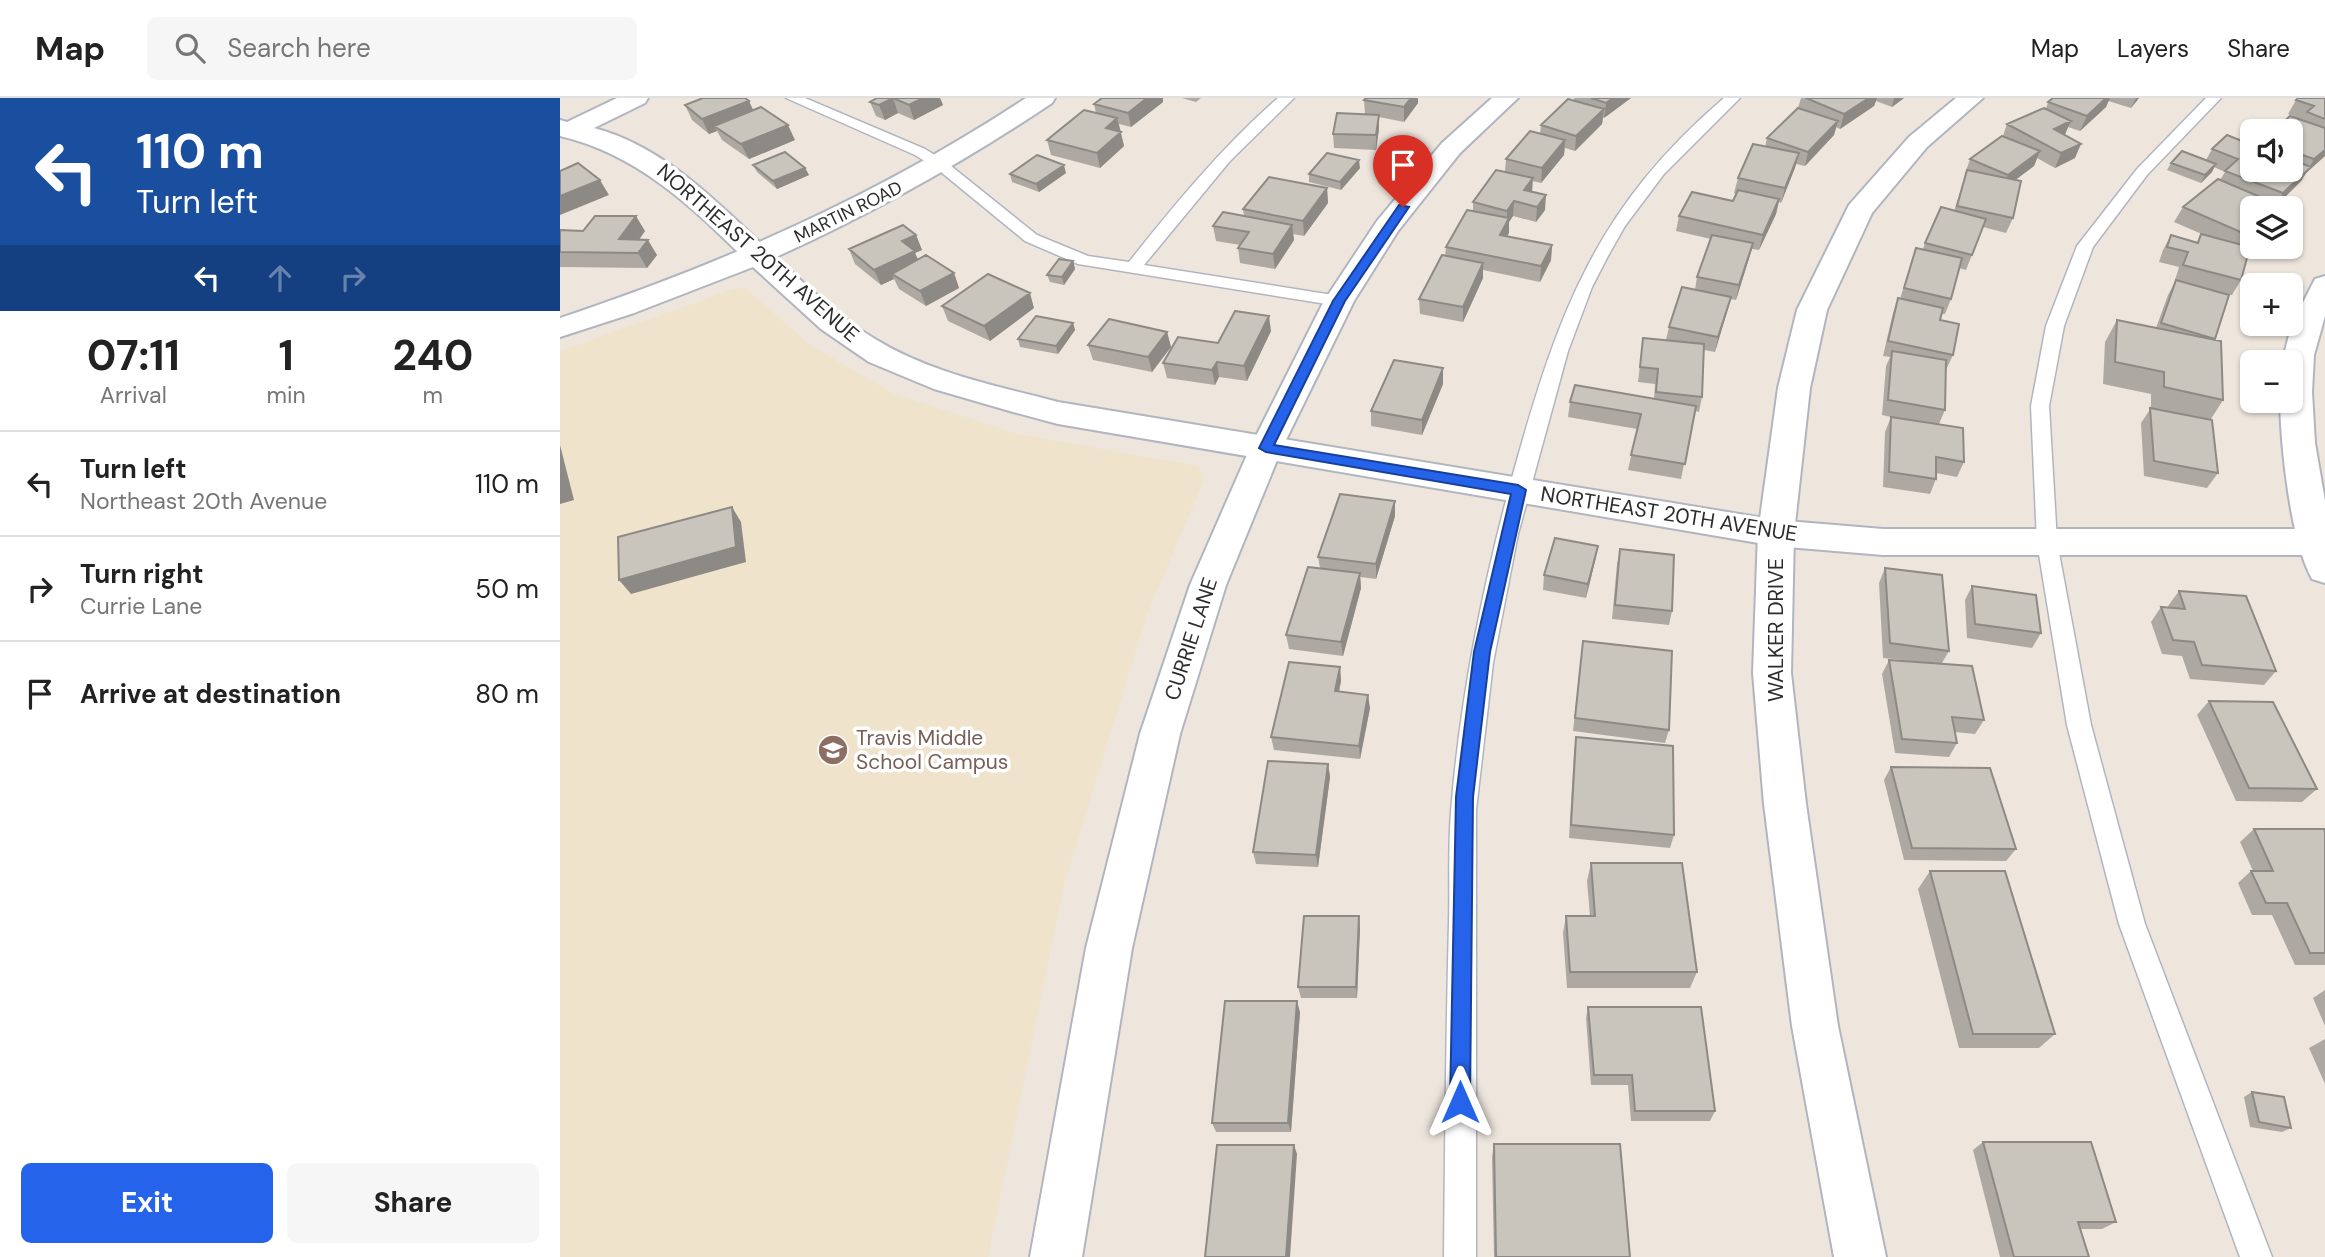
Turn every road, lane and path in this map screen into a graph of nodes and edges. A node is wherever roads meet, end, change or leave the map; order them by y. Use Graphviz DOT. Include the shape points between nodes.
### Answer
graph roads {
  1 [pos="636,98"];
  2 [pos="793,98"];
  3 [pos="1043,98"];
  4 [pos="1287,98"];
  5 [pos="1506,98"];
  6 [pos="1733,98"];
  7 [pos="1971,98"];
  8 [pos="2214,98"];
  9 [pos="816,102"];
  10 [pos="566,129"];
  11 [pos="941,165"];
  12 [pos="756,254"];
  13 [pos="1133,268"];
  14 [pos="2325,285"];
  15 [pos="1339,301"];
  16 [pos="560,328"];
  17 [pos="1266,448"];
  18 [pos="1518,490"];
  19 [pos="1776,533"];
  20 [pos="2047,541"];
  21 [pos="2322,551"];
  22 [pos="1056,1257"];
  23 [pos="1460,1257"];
  24 [pos="1860,1257"];
  25 [pos="2256,1257"];
  1 -- 10 [label="street"];
  2 -- 9 [label="lane"];
  3 -- 11 [label="street, MARTIN ROAD"];
  4 -- 13 [label="lane" via="1202,181"];
  5 -- 15 [label="street, CURRIE LANE" via="1451,148 1387,227"];
  6 -- 18 [label="lane" via="1670,156 1628,209 1597,262 1570,318"];
  7 -- 19 [label="street, WALKER DRIVE" via="1919,142 1860,211 1812,310 1794,388"];
  8 -- 20 [label="lane" via="2142,172 2085,246 2054,326 2040,406"];
  9 -- 11 [label="lane"];
  10 -- 12 [label="street, NORTHEAST 20TH AVENUE" via="646,158 686,187"];
  11 -- 12 [label="street, MARTIN ROAD"];
  11 -- 13 [label="lane" via="1031,238 1084,260"];
  12 -- 16 [label="street, MARTIN ROAD"];
  12 -- 17 [label="street, NORTHEAST 20TH AVENUE" via="831,321 878,354 955,386 1058,413"];
  13 -- 15 [label="lane"];
  14 -- 21 [label="street" via="2310,313 2297,364 2299,456"];
  15 -- 17 [label="street, CURRIE LANE"];
  17 -- 18 [label="street, NORTHEAST 20TH AVENUE"];
  17 -- 22 [label="street, CURRIE LANE" via="1208,585 1160,734 1109,948"];
  18 -- 19 [label="street, NORTHEAST 20TH AVENUE"];
  18 -- 23 [label="lane" via="1482,652 1464,797"];
  19 -- 20 [label="street, NORTHEAST 20TH AVENUE" via="1883,542"];
  19 -- 24 [label="street, WALKER DRIVE" via="1772,673 1785,804 1815,1026"];
  20 -- 21 [label="street, NORTHEAST 20TH AVENUE"];
  20 -- 25 [label="lane" via="2080,725 2132,924"];
}
